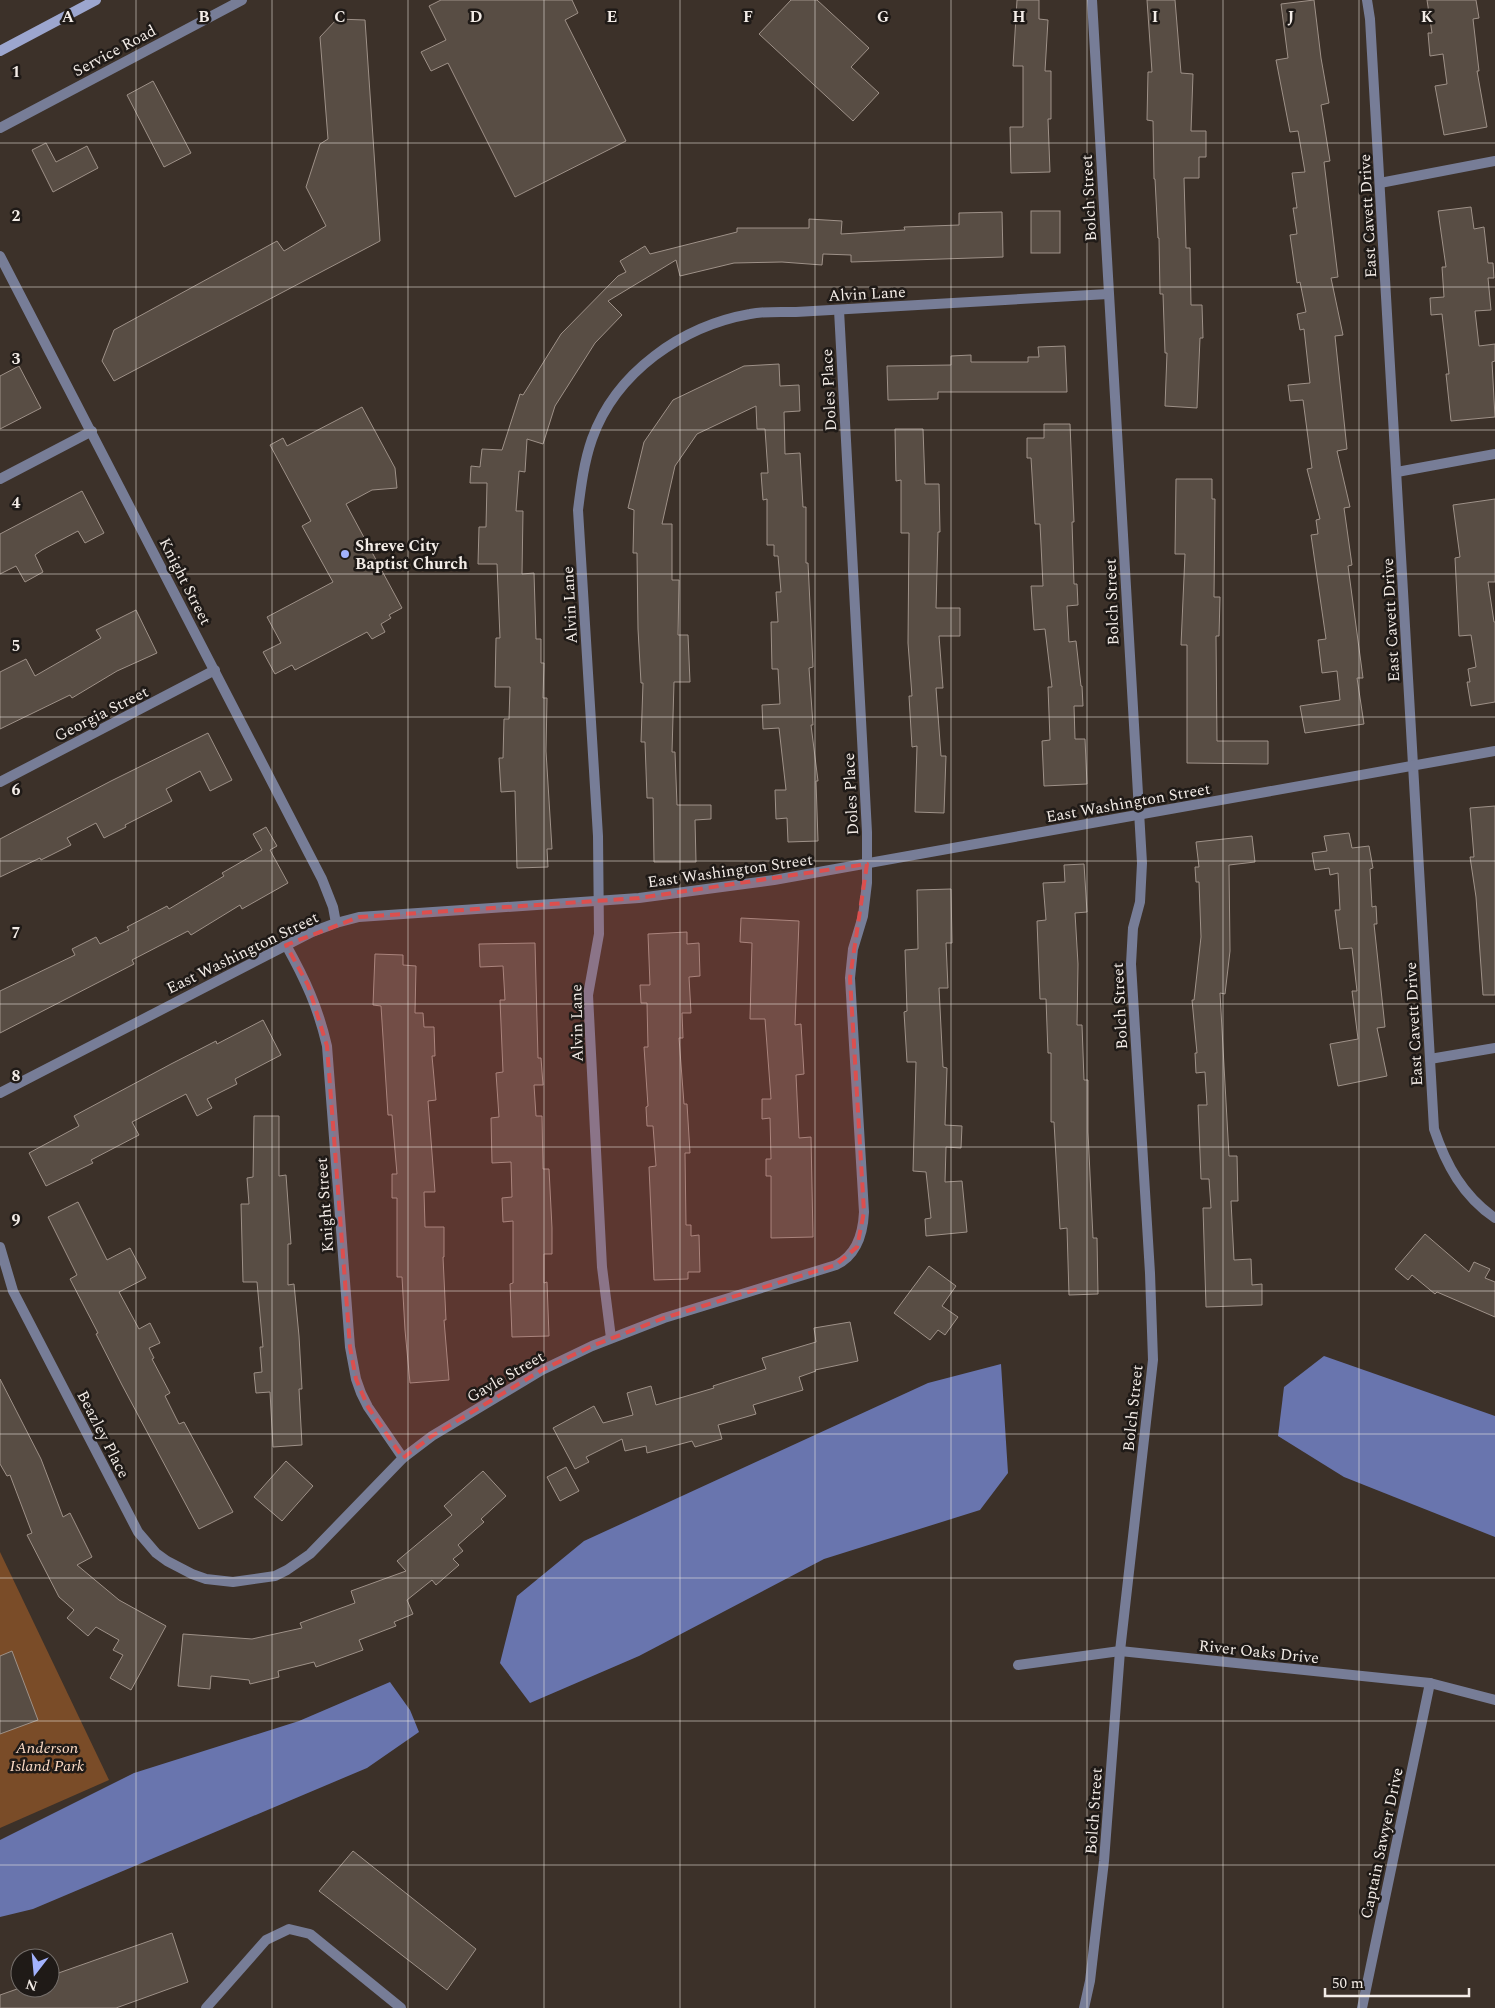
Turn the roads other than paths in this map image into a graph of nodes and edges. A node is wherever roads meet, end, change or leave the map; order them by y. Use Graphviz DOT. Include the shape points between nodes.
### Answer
graph roads {
  1 [pos="96,0"];
  2 [pos="242,0"];
  3 [pos="1092,0"];
  4 [pos="1367,0"];
  5 [pos="0,51"];
  6 [pos="0,128"];
  7 [pos="1495,161"];
  8 [pos="1380,183"];
  9 [pos="0,256"];
  10 [pos="1108,294"];
  11 [pos="839,310"];
  12 [pos="92,431"];
  13 [pos="1495,454"];
  14 [pos="1397,472"];
  15 [pos="0,479"];
  16 [pos="215,670"];
  17 [pos="1495,751"];
  18 [pos="1414,766"];
  19 [pos="0,782"];
  20 [pos="1138,816"];
  21 [pos="868,864"];
  22 [pos="599,901"];
  23 [pos="336,923"];
  24 [pos="286,945"];
  25 [pos="1495,1048"];
  26 [pos="1430,1059"];
  27 [pos="0,1093"];
  28 [pos="1495,1218"];
  29 [pos="0,1247"];
  30 [pos="836,1265"];
  31 [pos="612,1338"];
  32 [pos="403,1458"];
  33 [pos="234,1582"];
  34 [pos="1120,1652"];
  35 [pos="1018,1664"];
  36 [pos="1430,1683"];
  37 [pos="1495,1700"];
  38 [pos="206,2008"];
  39 [pos="401,2008"];
  40 [pos="1084,2008"];
  41 [pos="1362,2008"];
  1 -- 5 [label="main road"];
  2 -- 6 [label="street, Service Road"];
  3 -- 10 [label="street, Bolch Street"];
  4 -- 8 [label="street, East Cavett Drive"];
  7 -- 8 [label="street"];
  8 -- 14 [label="street, East Cavett Drive"];
  9 -- 12 [label="street, Knight Street"];
  10 -- 11 [label="street, Alvin Lane"];
  10 -- 20 [label="street, Bolch Street"];
  11 -- 21 [label="street, Doles Place"];
  11 -- 22 [label="street, Alvin Lane" via="752,313 682,337 651,358 624,385 593,438 582,473 578,510"];
  12 -- 15 [label="street"];
  12 -- 16 [label="street, Knight Street"];
  13 -- 14 [label="street"];
  14 -- 18 [label="street, East Cavett Drive"];
  16 -- 19 [label="street, Georgia Street"];
  16 -- 23 [label="street, Knight Street" via="322,879"];
  17 -- 18 [label="street, East Washington Street"];
  18 -- 20 [label="street, East Washington Street"];
  18 -- 26 [label="street, East Cavett Drive"];
  20 -- 21 [label="street, East Washington Street"];
  20 -- 34 [label="street, Bolch Street" via="1142,863 1131,964 1153,1360"];
  21 -- 22 [label="street, East Washington Street" via="774,880"];
  21 -- 30 [label="street, Doles Place" via="864,908 853,949 850,978 863,1230 857,1247"];
  22 -- 23 [label="street, East Washington Street" via="359,917"];
  22 -- 31 [label="street, Alvin Lane" via="599,934 588,995 602,1267"];
  23 -- 24 [label="street, East Washington Street"];
  24 -- 27 [label="street, East Washington Street"];
  24 -- 32 [label="street, Knight Street" via="308,985 327,1046 350,1347 356,1379 368,1407"];
  25 -- 26 [label="street"];
  26 -- 28 [label="street, East Cavett Drive" via="1434,1129 1443,1155 1459,1183"];
  29 -- 33 [label="street, Beazley Place" via="13,1291 138,1532 156,1553 192,1574"];
  30 -- 31 [label="street, Gayle Street" via="664,1318"];
  31 -- 32 [label="street, Gayle Street" via="542,1370 432,1436"];
  32 -- 33 [label="street, Gayle Street" via="310,1554 275,1576"];
  34 -- 35 [label="street, River Oaks Drive"];
  34 -- 36 [label="street, River Oaks Drive"];
  34 -- 40 [label="street, Bolch Street" via="1104,1861"];
  36 -- 37 [label="street, River Oaks Drive"];
  36 -- 41 [label="street, Captain Sawyer Drive"];
  38 -- 39 [label="street" via="266,1940 289,1928 310,1934"];
}
